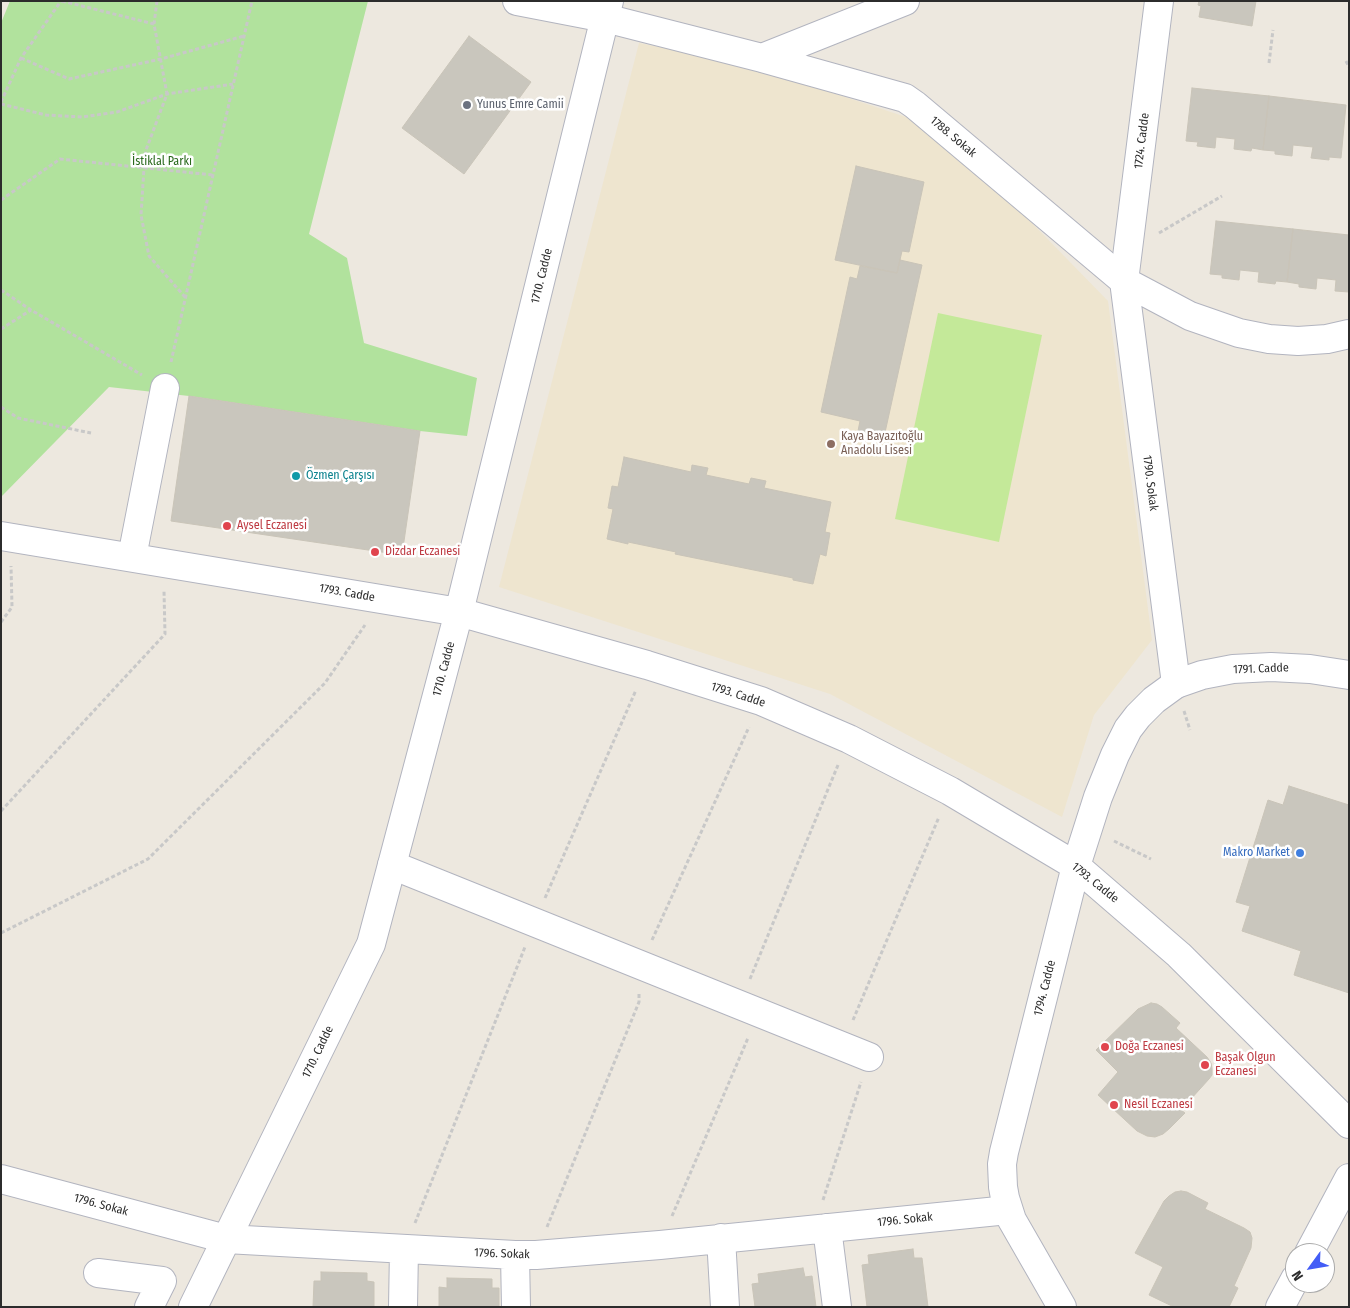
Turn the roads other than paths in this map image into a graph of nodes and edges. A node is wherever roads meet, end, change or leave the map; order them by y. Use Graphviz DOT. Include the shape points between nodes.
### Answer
graph roads {
  1 [pos="517,1"];
  2 [pos="905,1"];
  3 [pos="1159,1"];
  4 [pos="607,9"];
  5 [pos="762,58"];
  6 [pos="1124,281"];
  7 [pos="1349,334"];
  8 [pos="165,388"];
  9 [pos="6,536"];
  10 [pos="132,557"];
  11 [pos="459,612"];
  12 [pos="1349,675"];
  13 [pos="1176,684"];
  14 [pos="392,865"];
  15 [pos="1076,866"];
  16 [pos="869,1057"];
  17 [pos="1349,1124"];
  18 [pos="1349,1178"];
  19 [pos="1,1179"];
  20 [pos="1008,1210"];
  21 [pos="820,1229"];
  22 [pos="721,1238"];
  23 [pos="226,1239"];
  24 [pos="1314,1243"];
  25 [pos="404,1249"];
  26 [pos="515,1255"];
  27 [pos="98,1273"];
  28 [pos="1288,1293"];
  29 [pos="149,1307"];
  30 [pos="193,1307"];
  31 [pos="403,1307"];
  32 [pos="516,1307"];
  33 [pos="725,1307"];
  34 [pos="837,1307"];
  35 [pos="1062,1307"];
  36 [pos="1280,1307"];
  1 -- 4 [label="street, 1788. Sokak"];
  2 -- 5 [label="street"];
  3 -- 6 [label="street, 1724. Cadde"];
  4 -- 5 [label="street, 1788. Sokak"];
  4 -- 11 [label="street, 1710. Cadde"];
  5 -- 6 [label="street, 1788. Sokak" via="905,98"];
  6 -- 7 [label="street, 1788. Sokak" via="1190,316 1239,333 1298,341"];
  6 -- 13 [label="street, 1790. Sokak"];
  8 -- 10 [label="street"];
  9 -- 10 [label="street, 1793. Cadde"];
  10 -- 11 [label="street, 1793. Cadde"];
  11 -- 14 [label="street, 1710. Cadde"];
  11 -- 15 [label="street, 1793. Cadde" via="761,701 849,739 950,791"];
  12 -- 13 [label="street, 1791. Cadde" via="1271,667 1233,669"];
  13 -- 15 [label="street, 1794. Cadde" via="1154,700 1128,729 1115,755"];
  14 -- 16 [label="street"];
  14 -- 23 [label="street, 1710. Cadde" via="371,944"];
  15 -- 17 [label="street, 1793. Cadde" via="1180,955"];
  15 -- 20 [label="street, 1794. Cadde" via="1004,1152 1003,1187"];
  18 -- 24 [label="street"];
  19 -- 23 [label="street, 1796. Sokak"];
  20 -- 21 [label="street, 1796. Sokak"];
  20 -- 35 [label="street, 1794. Cadde"];
  21 -- 22 [label="street, 1796. Sokak"];
  21 -- 34 [label="street"];
  22 -- 26 [label="street, 1796. Sokak"];
  22 -- 33 [label="street"];
  23 -- 25 [label="street, 1796. Sokak"];
  23 -- 30 [label="street, 1710. Cadde"];
  25 -- 26 [label="street, 1796. Sokak"];
  25 -- 31 [label="street"];
  26 -- 32 [label="street"];
  27 -- 29 [label="street" via="162,1281"];
  28 -- 36 [label="street"];
}
